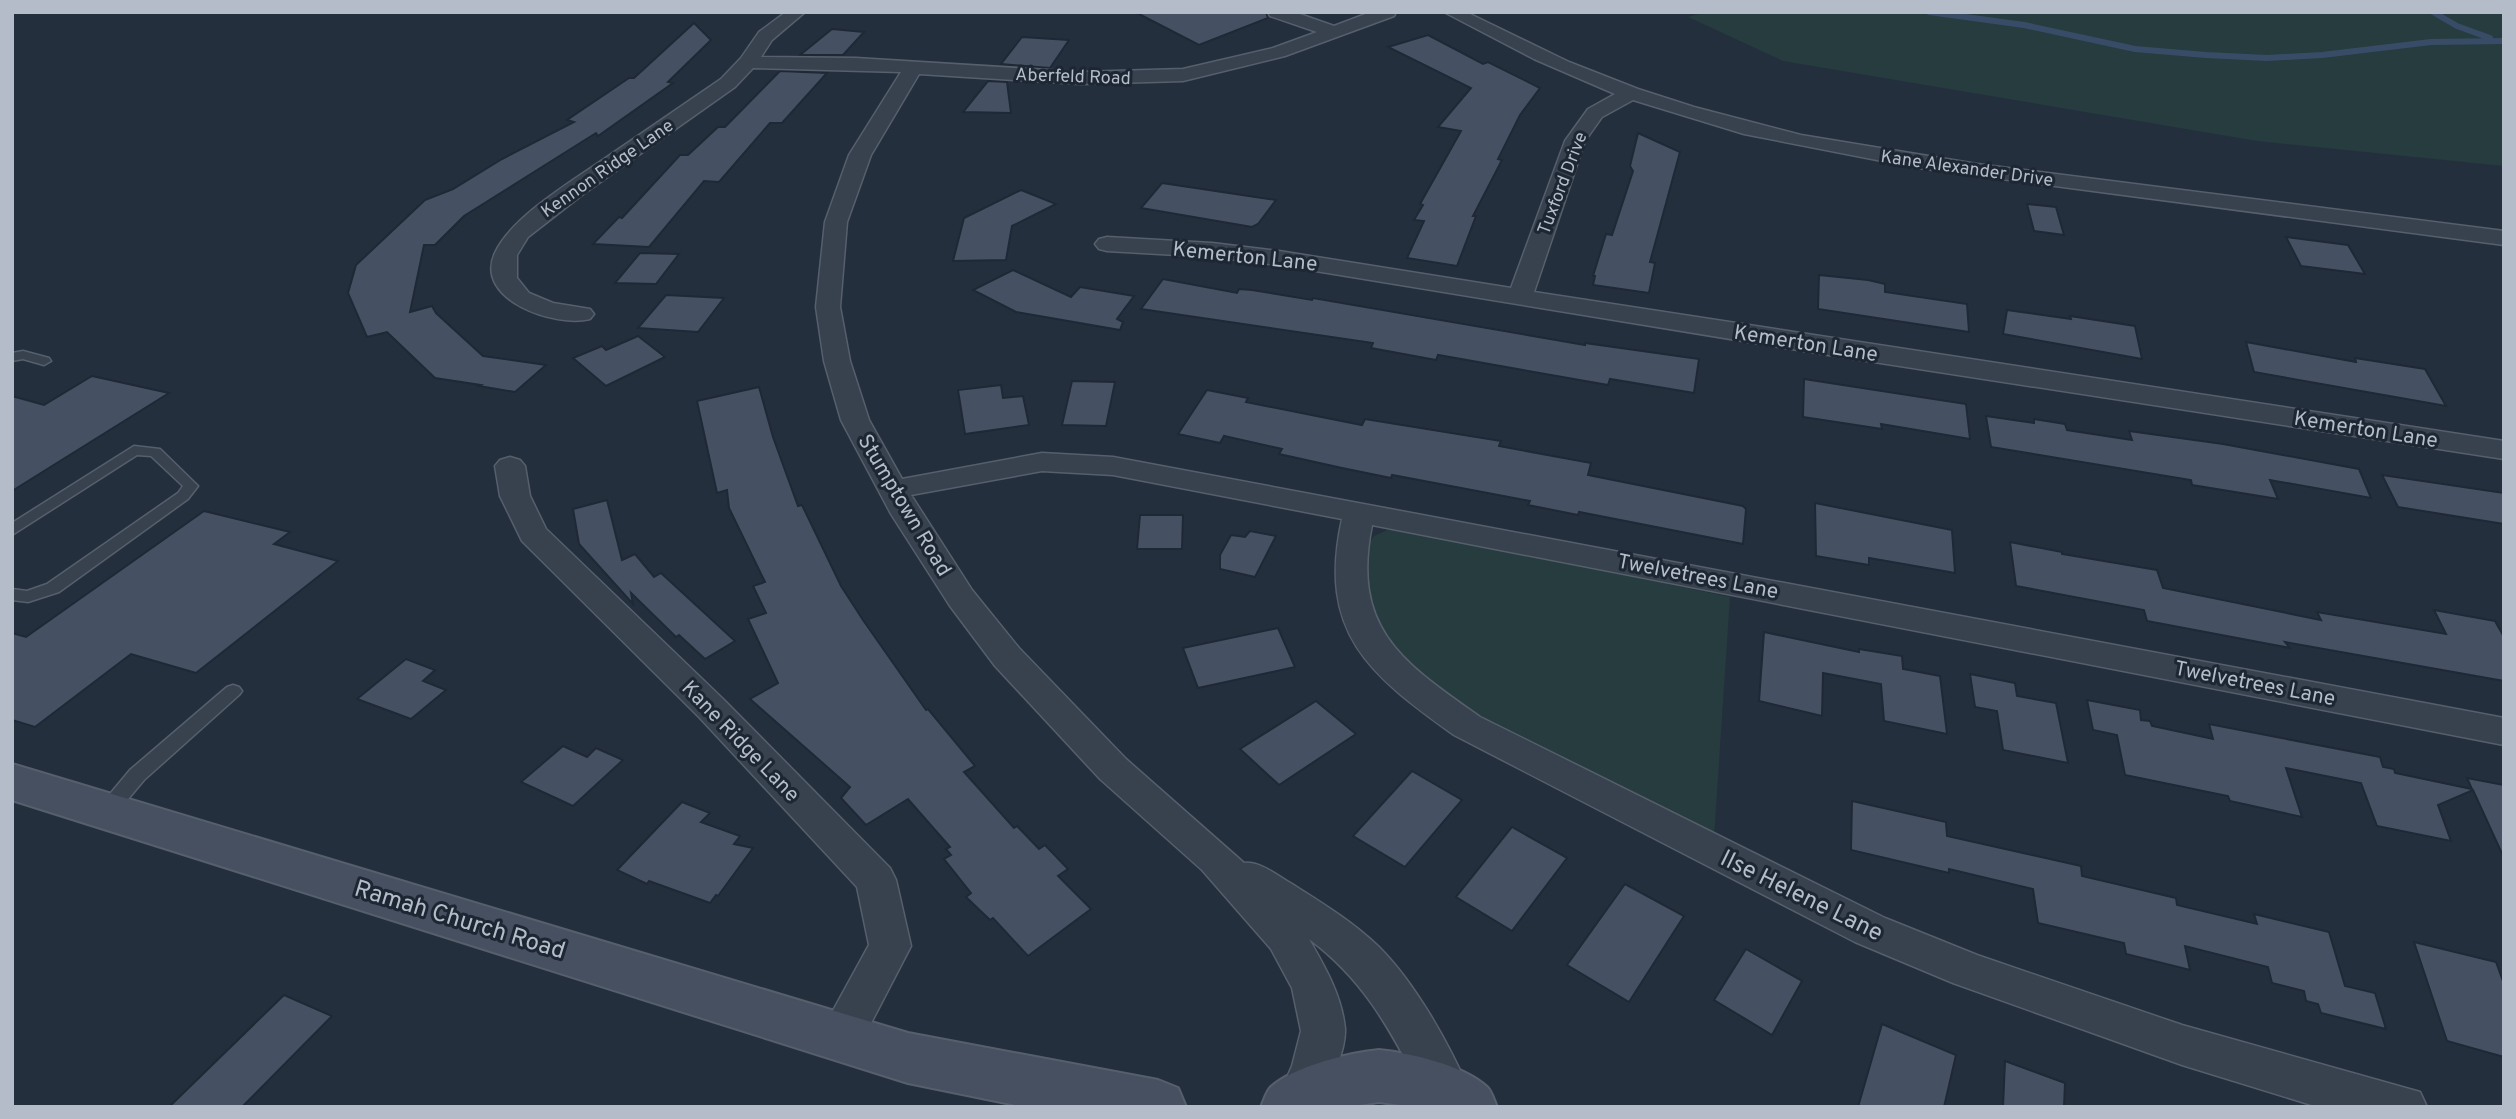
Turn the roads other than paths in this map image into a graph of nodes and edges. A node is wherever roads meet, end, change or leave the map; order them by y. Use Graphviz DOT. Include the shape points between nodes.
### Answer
graph roads {
  1 [pos="797,12"];
  2 [pos="1276,12"];
  3 [pos="1388,12"];
  4 [pos="1452,12"];
  5 [pos="1332,32"];
  6 [pos="748,62"];
  7 [pos="913,68"];
  8 [pos="1631,93"];
  9 [pos="2504,238"];
  10 [pos="1107,244"];
  11 [pos="1521,295"];
  12 [pos="581,314"];
  13 [pos="12,357"];
  14 [pos="44,361"];
  15 [pos="2504,450"];
  16 [pos="510,466"];
  17 [pos="891,490"];
  18 [pos="1359,512"];
  19 [pos="12,530"];
  20 [pos="12,594"];
  21 [pos="233,691"];
  22 [pos="2504,732"];
  23 [pos="12,782"];
  24 [pos="107,811"];
  25 [pos="1216,859"];
  26 [pos="840,1038"];
  27 [pos="908,1058"];
  28 [pos="1458,1099"];
  29 [pos="1294,1103"];
  30 [pos="1028,1107"];
  31 [pos="1158,1107"];
  32 [pos="2404,1107"];
  1 -- 6 [label="street, Kennon Ridge Lane" via="765,36"];
  2 -- 5 [label="street"];
  3 -- 5 [label="street, Aberfeld Road"];
  4 -- 8 [label="street, Kane Alexander Drive" via="1533,53"];
  5 -- 7 [label="street, Aberfeld Road" via="1279,52 1183,75 1080,78"];
  6 -- 7 [label="street, Aberfeld Road"];
  6 -- 12 [label="street, Kennon Ridge Lane" via="728,83 519,233 505,255 505,278 520,298 548,310"];
  7 -- 17 [label="street, Stumptown Road" via="860,155 836,222 828,307 837,361 855,419"];
  8 -- 9 [label="street, Kane Alexander Drive" via="1762,131 1886,157"];
  8 -- 11 [label="street, Tuxford Drive" via="1595,113 1575,141"];
  10 -- 11 [label="street, Kemerton Lane" via="1279,258"];
  11 -- 15 [label="street, Kemerton Lane"];
  13 -- 14 [label="lane"];
  16 -- 26 [label="street, Kane Ridge Lane" via="515,496 533,534 876,880 890,946"];
  17 -- 18 [label="street, Twelvetrees Lane" via="1007,467 1081,462"];
  17 -- 25 [label="street, Stumptown Road" via="961,598 1007,657 1113,769"];
  18 -- 22 [label="street, Twelvetrees Lane"];
  18 -- 32 [label="street, Ilse Helene Lane" via="1348,567 1350,598 1364,632 1388,665 1467,726 1870,930 1968,970 2182,1045"];
  19 -- 20 [label="lane" via="134,450 155,452 191,486 52,588 27,597"];
  21 -- 24 [label="lane" via="137,775"];
  23 -- 24 [label="main road, Ramah Church Road"];
  24 -- 26 [label="main road, Ramah Church Road"];
  25 -- 28 [label="street, Stumptown Road" via="1300,910 1362,958"];
  25 -- 29 [label="street, Stumptown Road" via="1286,936 1312,985 1322,1031 1314,1066"];
  26 -- 27 [label="main road, Ramah Church Road"];
  27 -- 30 [label="main road, Ramah Church Road"];
  27 -- 31 [label="main road, Ramah Church Road"];
  28 -- 29 [label="main road" via="1406,1077 1363,1076 1323,1086"];
}
